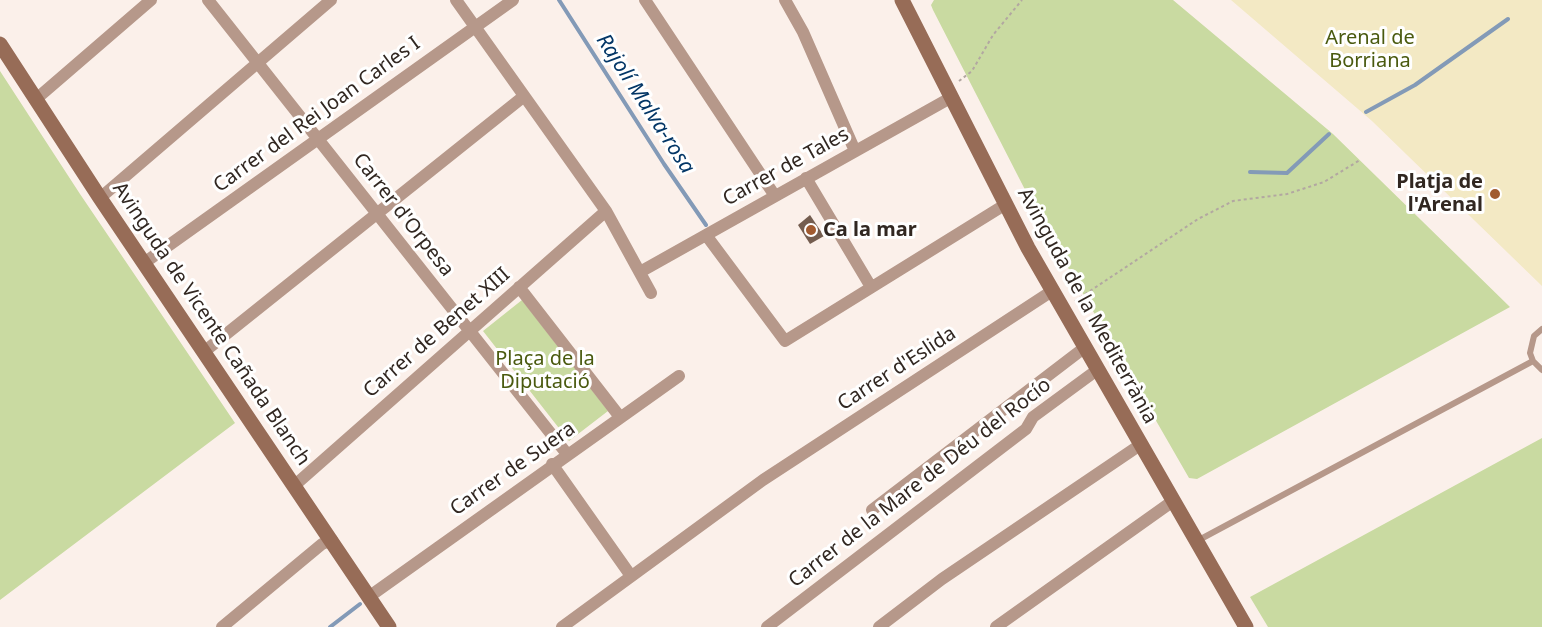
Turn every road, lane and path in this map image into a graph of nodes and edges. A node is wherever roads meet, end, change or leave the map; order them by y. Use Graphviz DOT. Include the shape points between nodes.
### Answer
graph roads {
  1 [pos="151,0"];
  2 [pos="208,0"];
  3 [pos="331,0"];
  4 [pos="456,0"];
  5 [pos="513,0"];
  6 [pos="645,0"];
  7 [pos="785,0"];
  8 [pos="1022,0"];
  9 [pos="907,1"];
  10 [pos="473,28"];
  11 [pos="0,44"];
  12 [pos="258,63"];
  13 [pos="954,90"];
  14 [pos="523,97"];
  15 [pos="35,100"];
  16 [pos="318,139"];
  17 [pos="855,151"];
  18 [pos="1360,160"];
  19 [pos="806,178"];
  20 [pos="775,196"];
  21 [pos="100,198"];
  22 [pos="1005,204"];
  23 [pos="606,211"];
  24 [pos="377,213"];
  25 [pos="706,235"];
  26 [pos="144,263"];
  27 [pos="640,272"];
  28 [pos="519,287"];
  29 [pos="871,287"];
  30 [pos="1052,291"];
  31 [pos="651,293"];
  32 [pos="1070,304"];
  33 [pos="1542,329"];
  34 [pos="469,330"];
  35 [pos="1084,348"];
  36 [pos="205,351"];
  37 [pos="1533,361"];
  38 [pos="1097,370"];
  39 [pos="1542,370"];
  40 [pos="679,376"];
  41 [pos="620,417"];
  42 [pos="1140,445"];
  43 [pos="567,454"];
  44 [pos="552,464"];
  45 [pos="295,485"];
  46 [pos="1173,501"];
  47 [pos="872,510"];
  48 [pos="1196,541"];
  49 [pos="327,542"];
  50 [pos="631,576"];
  51 [pos="370,596"];
  52 [pos="222,627"];
  53 [pos="389,627"];
  54 [pos="562,627"];
  55 [pos="767,627"];
  56 [pos="879,627"];
  57 [pos="996,627"];
  58 [pos="1246,627"];
  1 -- 15 [label="street"];
  2 -- 12 [label="street, Carrer d'Orpesa"];
  3 -- 12 [label="street"];
  4 -- 10 [label="street"];
  5 -- 10 [label="street, Carrer del Rei Joan Carles I"];
  6 -- 20 [label="street"];
  7 -- 17 [label="street"];
  8 -- 13 [label="path"];
  9 -- 13 [label="street, Avinguda de la Mediterrània"];
  10 -- 14 [label="street"];
  10 -- 16 [label="street, Carrer del Rei Joan Carles I"];
  11 -- 15 [label="street, Avinguda de Vicente Cañada Blanch"];
  12 -- 16 [label="street, Carrer d'Orpesa"];
  12 -- 21 [label="street"];
  13 -- 17 [label="street, Carrer de Tales"];
  13 -- 22 [label="street, Avinguda de la Mediterrània"];
  14 -- 23 [label="street"];
  14 -- 24 [label="street"];
  15 -- 21 [label="street, Avinguda de Vicente Cañada Blanch"];
  16 -- 24 [label="street, Carrer d'Orpesa"];
  16 -- 26 [label="street, Carrer del Rei Joan Carles I"];
  17 -- 19 [label="street, Carrer de Tales"];
  18 -- 32 [label="path" via="1324,182 1287,194 1233,201 1198,219"];
  19 -- 20 [label="street, Carrer de Tales"];
  19 -- 29 [label="street"];
  20 -- 25 [label="street, Carrer de Tales"];
  21 -- 26 [label="street, Avinguda de Vicente Cañada Blanch"];
  22 -- 29 [label="street"];
  22 -- 30 [label="street, Avinguda de la Mediterrània"];
  23 -- 27 [label="street"];
  23 -- 28 [label="street, Carrer de Benet XIII"];
  24 -- 34 [label="street, Carrer d'Orpesa"];
  24 -- 36 [label="street"];
  25 -- 27 [label="street, Carrer de Tales"];
  25 -- 29 [label="street" via="785,341"];
  26 -- 36 [label="street, Avinguda de Vicente Cañada Blanch"];
  27 -- 31 [label="street"];
  28 -- 34 [label="street, Carrer de Benet XIII"];
  28 -- 41 [label="street"];
  30 -- 35 [label="street, Avinguda de la Mediterrània"];
  30 -- 50 [label="street, Carrer d'Eslida" via="763,480"];
  33 -- 37 [label="lane" via="1530,344"];
  34 -- 43 [label="street, Carrer d'Orpesa"];
  34 -- 45 [label="street, Carrer de Benet XIII"];
  35 -- 38 [label="street, Avinguda de la Mediterrània"];
  35 -- 47 [label="street"];
  36 -- 45 [label="street, Avinguda de Vicente Cañada Blanch"];
  37 -- 39 [label="lane"];
  37 -- 48 [label="lane"];
  38 -- 42 [label="street, Avinguda de la Mediterrània"];
  38 -- 55 [label="street, Carrer de la Mare de Déu del Rocío"];
  40 -- 41 [label="street, Carrer de Suera"];
  41 -- 43 [label="street, Carrer de Suera"];
  42 -- 46 [label="street, Avinguda de la Mediterrània"];
  42 -- 56 [label="street" via="942,579"];
  43 -- 44 [label="street, Carrer de Suera"];
  44 -- 50 [label="street"];
  44 -- 51 [label="street, Carrer de Suera"];
  45 -- 49 [label="street, Avinguda de Vicente Cañada Blanch"];
  46 -- 48 [label="street, Avinguda de la Mediterrània"];
  46 -- 57 [label="street"];
  48 -- 58 [label="street, Avinguda de la Mediterrània"];
  49 -- 51 [label="street, Avinguda de Vicente Cañada Blanch"];
  49 -- 52 [label="street"];
  50 -- 54 [label="street, Carrer d'Eslida"];
  51 -- 53 [label="street, Avinguda de Vicente Cañada Blanch"];
}
